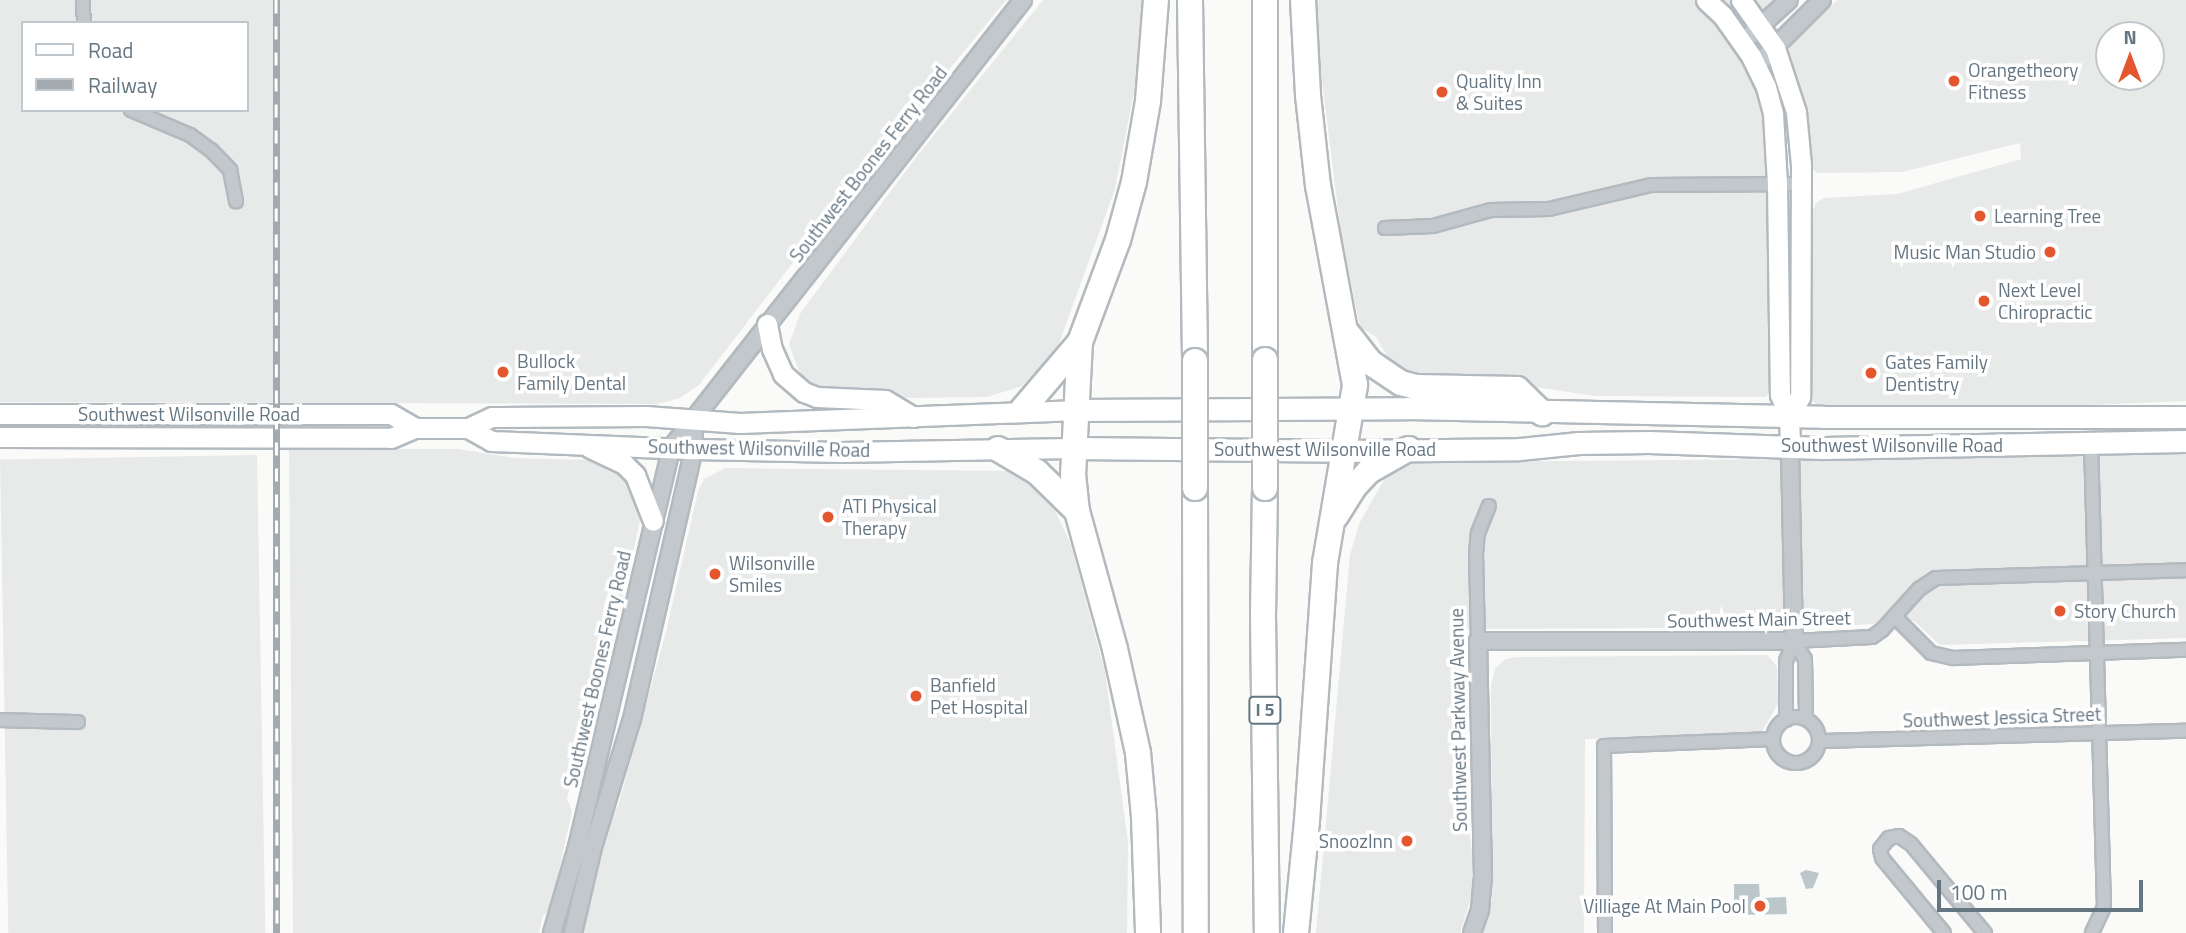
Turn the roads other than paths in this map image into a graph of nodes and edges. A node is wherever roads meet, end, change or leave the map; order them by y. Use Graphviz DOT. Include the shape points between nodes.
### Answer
graph roads {
  1 [pos="83,0"];
  2 [pos="1023,0"];
  3 [pos="1156,0"];
  4 [pos="1190,0"];
  5 [pos="1265,0"];
  6 [pos="1303,0"];
  7 [pos="1706,0"];
  8 [pos="1741,0"];
  9 [pos="1789,0"];
  10 [pos="1822,0"];
  11 [pos="85,21"];
  12 [pos="1761,27"];
  13 [pos="1743,42"];
  14 [pos="1775,48"];
  15 [pos="1757,65"];
  16 [pos="136,112"];
  17 [pos="1777,184"];
  18 [pos="1801,184"];
  19 [pos="236,201"];
  20 [pos="1385,228"];
  21 [pos="767,324"];
  22 [pos="1346,331"];
  23 [pos="1080,342"];
  24 [pos="1350,409"];
  25 [pos="1022,410"];
  26 [pos="1077,410"];
  27 [pos="1542,413"];
  28 [pos="0,414"];
  29 [pos="1789,415"];
  30 [pos="2186,416"];
  31 [pos="914,418"];
  32 [pos="693,419"];
  33 [pos="415,428"];
  34 [pos="471,429"];
  35 [pos="0,437"];
  36 [pos="2186,441"];
  37 [pos="2091,442"];
  38 [pos="580,444"];
  39 [pos="1790,446"];
  40 [pos="671,448"];
  41 [pos="1074,448"];
  42 [pos="694,449"];
  43 [pos="998,449"];
  44 [pos="1408,449"];
  45 [pos="1342,451"];
  46 [pos="1489,506"];
  47 [pos="1077,511"];
  48 [pos="653,521"];
  49 [pos="1330,526"];
  50 [pos="2186,570"];
  51 [pos="2095,573"];
  52 [pos="1895,617"];
  53 [pos="1478,641"];
  54 [pos="1794,641"];
  55 [pos="2186,650"];
  56 [pos="2098,653"];
  57 [pos="1806,719"];
  58 [pos="0,720"];
  59 [pos="1786,720"];
  60 [pos="78,722"];
  61 [pos="2186,732"];
  62 [pos="2100,733"];
  63 [pos="1773,739"];
  64 [pos="1819,741"];
  65 [pos="552,933"];
  66 [pos="573,933"];
  67 [pos="1148,933"];
  68 [pos="1196,933"];
  69 [pos="1267,933"];
  70 [pos="1296,933"];
  71 [pos="1472,933"];
  72 [pos="1605,933"];
  73 [pos="1944,933"];
  74 [pos="1985,933"];
  75 [pos="2092,933"];
  1 -- 11 [label="street"];
  2 -- 21 [label="street, Southwest Boones Ferry Road"];
  3 -- 23 [label="highway" via="1148,101 1134,182"];
  4 -- 68 [label="highway, bridge"];
  5 -- 69 [label="highway, I 5, bridge"];
  6 -- 22 [label="highway" via="1318,186"];
  7 -- 13 [label="main road"];
  8 -- 12 [label="main road"];
  9 -- 12 [label="street"];
  10 -- 14 [label="street"];
  12 -- 13 [label="street"];
  12 -- 14 [label="main road"];
  13 -- 15 [label="main road"];
  14 -- 15 [label="street"];
  14 -- 18 [label="main road" via="1795,105"];
  15 -- 17 [label="main road" via="1773,114"];
  16 -- 19 [label="street" via="190,135 211,150 230,170"];
  17 -- 18 [label="street"];
  17 -- 20 [label="street" via="1651,185 1549,209 1492,210 1433,226"];
  17 -- 29 [label="main road" via="1780,395"];
  18 -- 29 [label="main road" via="1800,397"];
  21 -- 31 [label="main road" via="783,374 804,392 817,397 885,400"];
  21 -- 32 [label="street, Southwest Boones Ferry Road"];
  22 -- 24 [label="highway" via="1354,384"];
  22 -- 27 [label="highway" via="1371,363 1401,383 1517,389"];
  23 -- 25 [label="highway"];
  23 -- 26 [label="highway"];
  24 -- 26 [label="main road, Southwest Wilsonville Road"];
  24 -- 27 [label="main road, Southwest Wilsonville Road"];
  24 -- 45 [label="highway"];
  25 -- 26 [label="main road, Southwest Wilsonville Road"];
  25 -- 31 [label="main road, Southwest Wilsonville Road"];
  26 -- 41 [label="highway"];
  27 -- 29 [label="main road, Southwest Wilsonville Road"];
  28 -- 33 [label="main road, Southwest Wilsonville Road" via="391,414"];
  29 -- 30 [label="main road, Southwest Wilsonville Road"];
  29 -- 39 [label="main road"];
  31 -- 32 [label="main road, Southwest Wilsonville Road" via="740,423"];
  32 -- 34 [label="main road, Southwest Wilsonville Road" via="492,417"];
  32 -- 40 [label="street, Southwest Boones Ferry Road"];
  32 -- 42 [label="street, Southwest Boones Ferry Road"];
  33 -- 34 [label="main road, Southwest Wilsonville Road"];
  33 -- 35 [label="main road, Southwest Wilsonville Road" via="390,438"];
  34 -- 38 [label="main road, Southwest Wilsonville Road" via="491,441"];
  36 -- 37 [label="main road, Southwest Wilsonville Road"];
  37 -- 39 [label="main road, Southwest Wilsonville Road"];
  37 -- 51 [label="street"];
  38 -- 40 [label="main road, Southwest Wilsonville Road"];
  38 -- 48 [label="main road" via="624,464 635,475"];
  39 -- 44 [label="main road, Southwest Wilsonville Road" via="1649,442"];
  39 -- 54 [label="street"];
  40 -- 42 [label="main road, Southwest Wilsonville Road"];
  40 -- 48 [label="street, Southwest Boones Ferry Road"];
  41 -- 43 [label="main road, Southwest Wilsonville Road"];
  41 -- 45 [label="main road, Southwest Wilsonville Road"];
  41 -- 47 [label="highway"];
  42 -- 43 [label="main road, Southwest Wilsonville Road"];
  42 -- 66 [label="street, Southwest Boones Ferry Road" via="632,719 593,847"];
  43 -- 47 [label="highway" via="1037,472"];
  44 -- 45 [label="main road, Southwest Wilsonville Road"];
  44 -- 49 [label="highway" via="1367,474"];
  45 -- 49 [label="highway"];
  46 -- 53 [label="street, Southwest Parkway Avenue" via="1478,533 1476,554"];
  47 -- 67 [label="highway" via="1138,753"];
  48 -- 65 [label="street, Southwest Boones Ferry Road" via="577,847"];
  49 -- 70 [label="highway"];
  50 -- 51 [label="street, Southwest Main Street"];
  51 -- 52 [label="street, Southwest Main Street" via="1936,578 1919,589"];
  51 -- 56 [label="street"];
  52 -- 54 [label="street, Southwest Main Street" via="1872,637"];
  52 -- 56 [label="street" via="1931,653 1942,657"];
  53 -- 54 [label="street, Southwest Main Street"];
  53 -- 71 [label="street, Southwest Parkway Avenue" via="1483,878"];
  54 -- 57 [label="street" via="1805,659"];
  54 -- 59 [label="street" via="1786,661"];
  55 -- 56 [label="street"];
  56 -- 62 [label="street"];
  57 -- 59 [label="street"];
  57 -- 64 [label="street" via="1818,732"];
  58 -- 60 [label="street"];
  59 -- 63 [label="street"];
  61 -- 62 [label="street, Southwest Jessica Street"];
  62 -- 64 [label="street, Southwest Jessica Street"];
  62 -- 75 [label="street" via="2104,907"];
  63 -- 64 [label="street" via="1779,756 1796,763 1812,757"];
  63 -- 72 [label="street" via="1604,746"];
  73 -- 74 [label="street" via="1882,858 1880,849 1889,838 1899,836 1911,844"];
}
